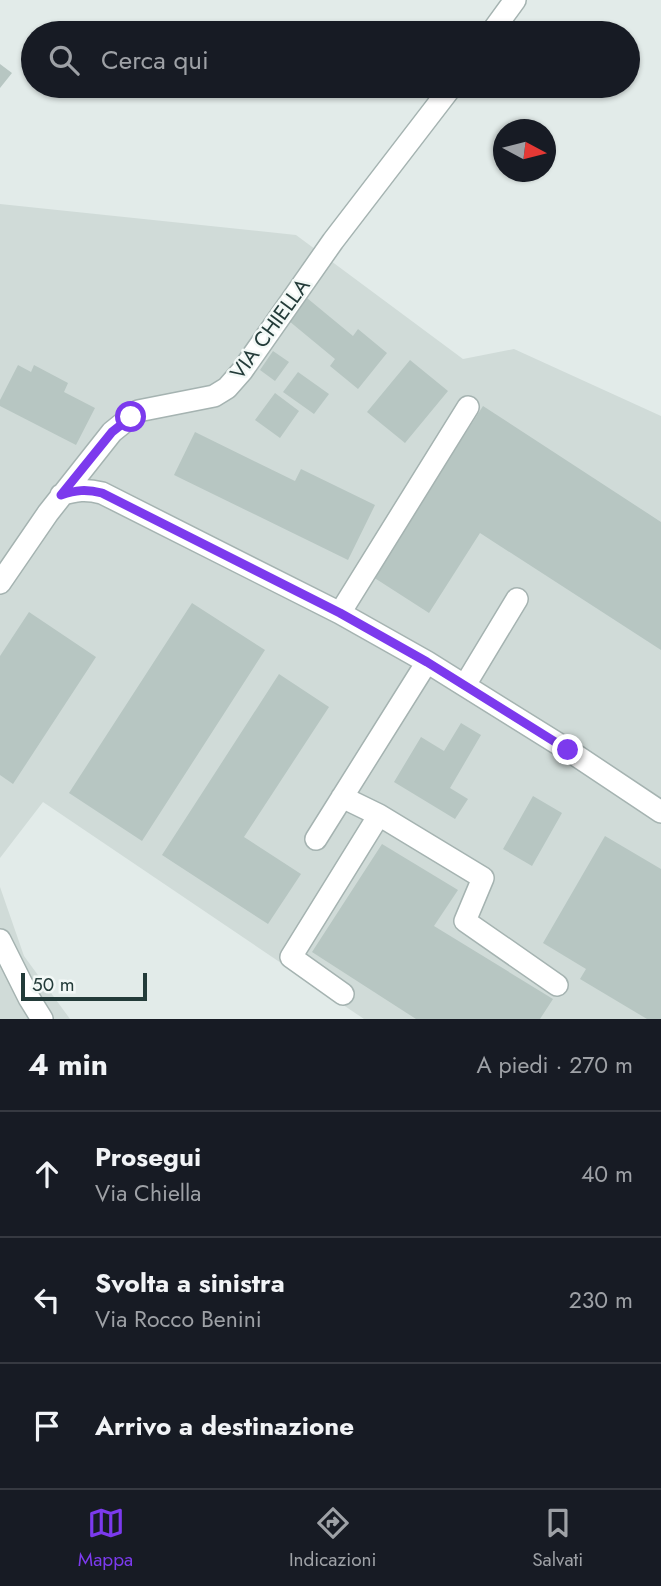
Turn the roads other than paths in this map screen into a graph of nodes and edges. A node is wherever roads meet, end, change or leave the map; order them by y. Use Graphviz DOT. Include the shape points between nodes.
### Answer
graph roads {
  1 [pos="515,0"];
  2 [pos="500,21"];
  3 [pos="443,98"];
  4 [pos="467,407"];
  5 [pos="61,495"];
  6 [pos="0,583"];
  7 [pos="517,599"];
  8 [pos="340,613"];
  9 [pos="427,662"];
  10 [pos="465,685"];
  11 [pos="342,797"];
  12 [pos="661,812"];
  13 [pos="379,815"];
  14 [pos="316,839"];
  15 [pos="0,940"];
  16 [pos="557,985"];
  17 [pos="343,994"];
  18 [pos="42,1019"];
  1 -- 2 [label="street"];
  3 -- 5 [label="street, VIA CHIELLA" via="227,388 214,396 138,411 112,432"];
  4 -- 8 [label="street"];
  5 -- 6 [label="street, VIA CHIELLA"];
  5 -- 8 [label="street" via="87,489 102,493"];
  7 -- 10 [label="street"];
  8 -- 9 [label="street"];
  9 -- 10 [label="street"];
  9 -- 11 [label="street"];
  10 -- 12 [label="street"];
  11 -- 13 [label="street"];
  11 -- 14 [label="street"];
  13 -- 16 [label="street" via="483,878 465,921"];
  13 -- 17 [label="street" via="291,957"];
  15 -- 18 [label="street"];
}
